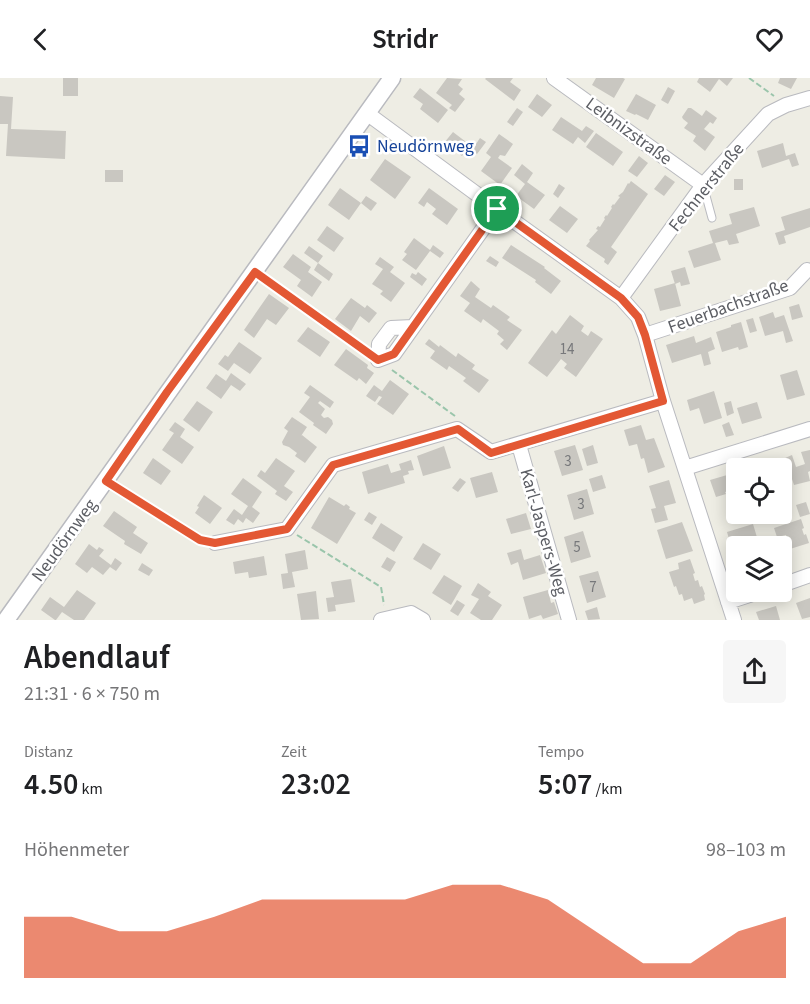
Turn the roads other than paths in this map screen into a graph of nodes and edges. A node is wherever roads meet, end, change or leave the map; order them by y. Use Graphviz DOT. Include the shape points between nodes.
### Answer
graph roads {
  1 [pos="393,78"];
  2 [pos="554,78"];
  3 [pos="810,98"];
  4 [pos="368,114"];
  5 [pos="703,185"];
  6 [pos="497,209"];
  7 [pos="712,218"];
  8 [pos="807,270"];
  9 [pos="621,298"];
  10 [pos="645,335"];
  11 [pos="378,360"];
  12 [pos="663,401"];
  13 [pos="810,429"];
  14 [pos="519,445"];
  15 [pos="685,468"];
  16 [pos="215,543"];
  17 [pos="810,575"];
  18 [pos="792,581"];
  19 [pos="726,596"];
  20 [pos="728,602"];
  21 [pos="403,618"];
  22 [pos="383,619"];
  23 [pos="6,620"];
  24 [pos="423,620"];
  25 [pos="569,620"];
  26 [pos="734,620"];
  1 -- 4 [label="street, Neudörnweg"];
  2 -- 5 [label="street, Leibnizstraße"];
  3 -- 5 [label="street, Fechnerstraße" via="768,114"];
  4 -- 6 [label="street, Feuerbachstraße"];
  4 -- 23 [label="street, Neudörnweg"];
  5 -- 7 [label="lane"];
  5 -- 9 [label="street, Fechnerstraße"];
  6 -- 9 [label="street, Feuerbachstraße"];
  6 -- 11 [label="street" via="394,354"];
  8 -- 10 [label="street, Feuerbachstraße" via="790,288"];
  9 -- 10 [label="street, Feuerbachstraße" via="638,317"];
  10 -- 12 [label="street, Feuerbachstraße"];
  12 -- 14 [label="street"];
  12 -- 15 [label="street, Feuerbachstraße"];
  13 -- 15 [label="street"];
  14 -- 16 [label="street" via="491,453 458,429 333,465 287,529"];
  14 -- 25 [label="street, Karl-Jaspers-Weg"];
  15 -- 19 [label="street, Feuerbachstraße"];
  17 -- 18 [label="street"];
  20 -- 26 [label="street, Feuerbachstraße"];
  21 -- 22 [label="street"];
  21 -- 24 [label="street" via="411,614"];
}
